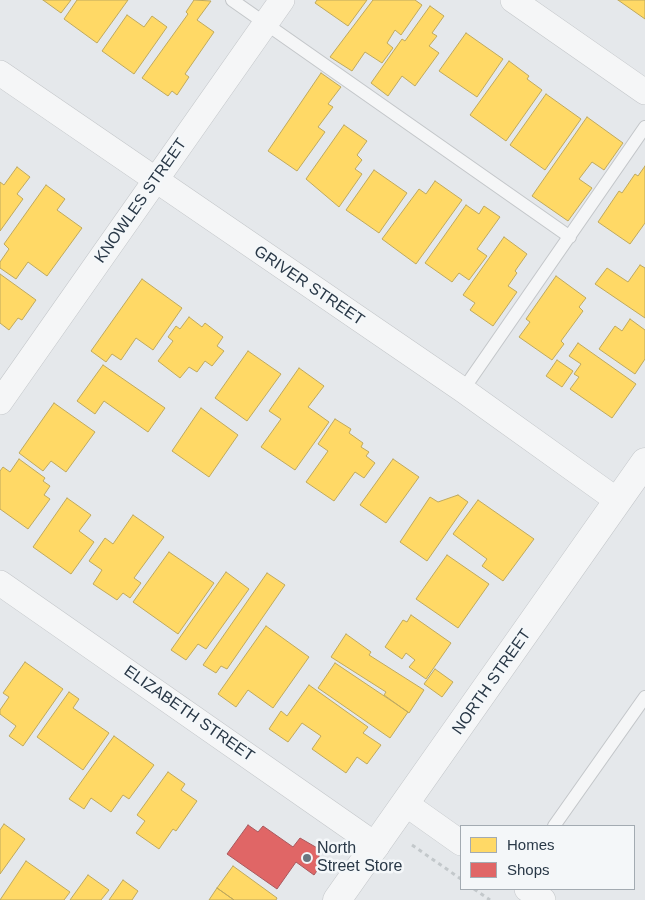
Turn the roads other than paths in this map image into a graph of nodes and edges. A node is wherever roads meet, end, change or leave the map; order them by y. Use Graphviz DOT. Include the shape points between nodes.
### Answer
graph roads {
  1 [pos="232,0"];
  2 [pos="282,0"];
  3 [pos="513,0"];
  4 [pos="266,24"];
  5 [pos="0,72"];
  6 [pos="645,92"];
  7 [pos="645,127"];
  8 [pos="155,181"];
  9 [pos="570,237"];
  10 [pos="463,390"];
  11 [pos="0,402"];
  12 [pos="645,462"];
  13 [pos="618,501"];
  14 [pos="0,584"];
  15 [pos="645,698"];
  16 [pos="406,804"];
  17 [pos="555,825"];
  18 [pos="460,842"];
  19 [pos="377,846"];
  20 [pos="528,890"];
  21 [pos="337,900"];
  22 [pos="543,900"];
  1 -- 4 [label="lane"];
  2 -- 4 [label="street, KNOWLES STREET"];
  3 -- 6 [label="street"];
  4 -- 8 [label="street, KNOWLES STREET"];
  4 -- 9 [label="lane"];
  5 -- 8 [label="street, GRIVER STREET"];
  7 -- 9 [label="lane"];
  8 -- 10 [label="street, GRIVER STREET"];
  8 -- 11 [label="street, KNOWLES STREET"];
  9 -- 10 [label="lane"];
  10 -- 13 [label="street, GRIVER STREET"];
  12 -- 13 [label="street, NORTH STREET"];
  13 -- 16 [label="street, NORTH STREET"];
  14 -- 19 [label="street, ELIZABETH STREET"];
  15 -- 17 [label="lane"];
  16 -- 18 [label="street"];
  16 -- 19 [label="street, NORTH STREET"];
  19 -- 21 [label="street, NORTH STREET"];
  20 -- 22 [label="street"];
}
